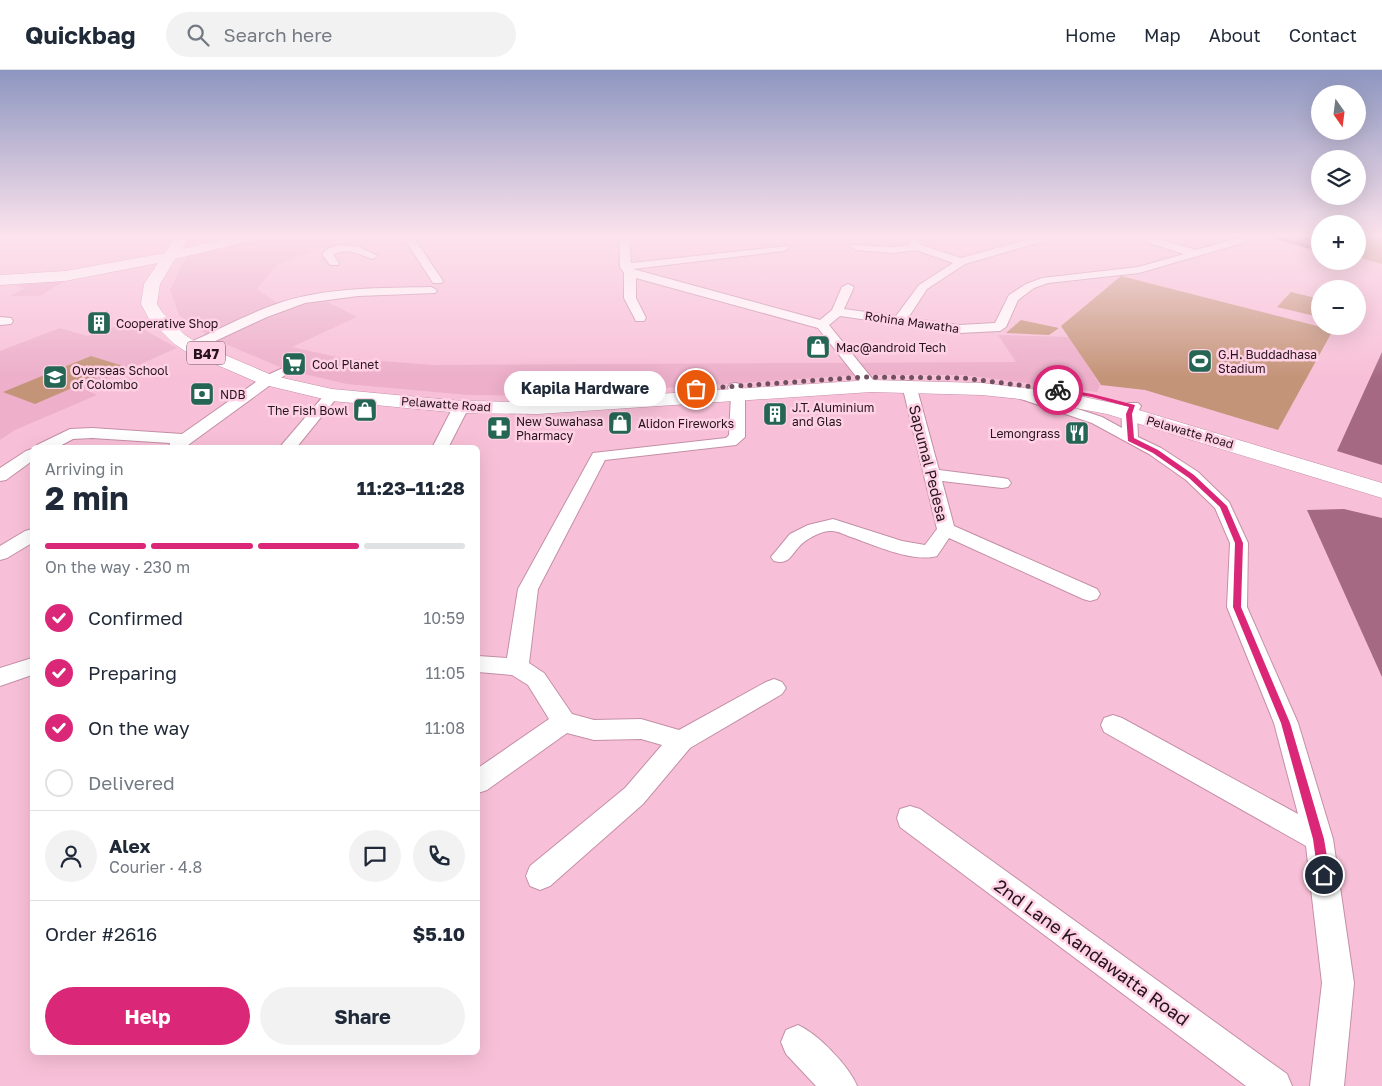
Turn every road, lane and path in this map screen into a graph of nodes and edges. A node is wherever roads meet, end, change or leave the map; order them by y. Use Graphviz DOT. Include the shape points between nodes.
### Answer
graph roads {
  1 [pos="168,282"];
  2 [pos="432,282"];
  3 [pos="629,282"];
  4 [pos="672,282"];
  5 [pos="929,282"];
  6 [pos="1040,282"];
  7 [pos="152,284"];
  8 [pos="848,287"];
  9 [pos="837,312"];
  10 [pos="640,318"];
  11 [pos="900,320"];
  12 [pos="822,325"];
  13 [pos="199,343"];
  14 [pos="276,376"];
  15 [pos="867,382"];
  16 [pos="909,385"];
  17 [pos="737,391"];
  18 [pos="1010,391"];
  19 [pos="332,395"];
  20 [pos="460,407"];
  21 [pos="1131,410"];
  22 [pos="1130,439"];
  23 [pos="180,443"];
  24 [pos="49,445"];
  25 [pos="290,445"];
  26 [pos="441,445"];
  27 [pos="30,455"];
  28 [pos="931,474"];
  29 [pos="0,476"];
  30 [pos="1382,480"];
  31 [pos="1002,483"];
  32 [pos="1382,491"];
  33 [pos="946,529"];
  34 [pos="30,536"];
  35 [pos="0,554"];
  36 [pos="781,557"];
  37 [pos="1090,594"];
  38 [pos="480,664"];
  39 [pos="517,667"];
  40 [pos="30,668"];
  41 [pos="0,677"];
  42 [pos="774,688"];
  43 [pos="564,722"];
  44 [pos="1114,725"];
  45 [pos="681,741"];
  46 [pos="480,781"];
  47 [pos="910,818"];
  48 [pos="1319,839"];
  49 [pos="540,876"];
  50 [pos="798,1042"];
  51 [pos="840,1086"];
  52 [pos="1275,1086"];
  53 [pos="1327,1086"];
  1 -- 13 [label="main road, Pelawatte Road / B47" via="165,296 170,307 197,334"];
  2 -- 13 [label="street" via="434,286 312,298 286,305"];
  3 -- 10 [label="street" via="630,298"];
  4 -- 12 [label="street"];
  5 -- 11 [label="street"];
  6 -- 11 [label="street, Rohina Mawatha" via="1013,298 1000,327 959,329"];
  7 -- 13 [label="main road, Pelawatte Road / B47" via="149,304 155,315 179,339"];
  8 -- 9 [label="street"];
  9 -- 11 [label="street, Rohina Mawatha"];
  9 -- 12 [label="street"];
  12 -- 15 [label="street"];
  13 -- 14 [label="main road, Pelawatte Road / B47"];
  14 -- 17 [label="main road, Pelawatte Road / B47" via="466,398"];
  14 -- 19 [label="main road, Pelawatte Road / B47"];
  14 -- 23 [label="street"];
  15 -- 16 [label="main road, Pelawatte Road / B47"];
  15 -- 17 [label="main road, Pelawatte Road / B47"];
  15 -- 21 [label="main road, Pelawatte Road / B47" via="963,378 1000,381 1092,396"];
  16 -- 18 [label="main road, Pelawatte Road / B47"];
  16 -- 28 [label="street, Sapumal Pedesa"];
  17 -- 20 [label="main road, Pelawatte Road / B47" via="538,408"];
  17 -- 39 [label="street" via="737,436 730,442 599,456 528,590"];
  18 -- 21 [label="main road, Pelawatte Road / B47"];
  18 -- 22 [label="street" via="1097,420"];
  19 -- 20 [label="main road, Pelawatte Road / B47"];
  19 -- 25 [label="street"];
  20 -- 26 [label="street"];
  21 -- 22 [label="street"];
  21 -- 30 [label="main road, Pelawatte Road / B47"];
  21 -- 32 [label="main road, Pelawatte Road / B47"];
  22 -- 48 [label="street" via="1155,451 1192,476 1223,506 1239,543 1237,607 1286,723"];
  23 -- 24 [label="street" via="92,433 70,434"];
  27 -- 29 [label="street"];
  28 -- 31 [label="street"];
  28 -- 33 [label="street, Sapumal Pedesa"];
  33 -- 36 [label="street, Sapumal Pedesa" via="930,552 899,547 833,526 814,529 797,538"];
  33 -- 37 [label="street"];
  34 -- 35 [label="street"];
  38 -- 39 [label="street"];
  39 -- 43 [label="street" via="536,679"];
  40 -- 41 [label="street"];
  42 -- 45 [label="street"];
  43 -- 45 [label="street" via="594,730 642,729"];
  43 -- 46 [label="street"];
  44 -- 48 [label="street"];
  45 -- 49 [label="street" via="634,796"];
  47 -- 52 [label="street, 2nd Lane Kandawatta Road"];
  48 -- 53 [label="street" via="1338,982"];
  50 -- 51 [label="street"];
}
